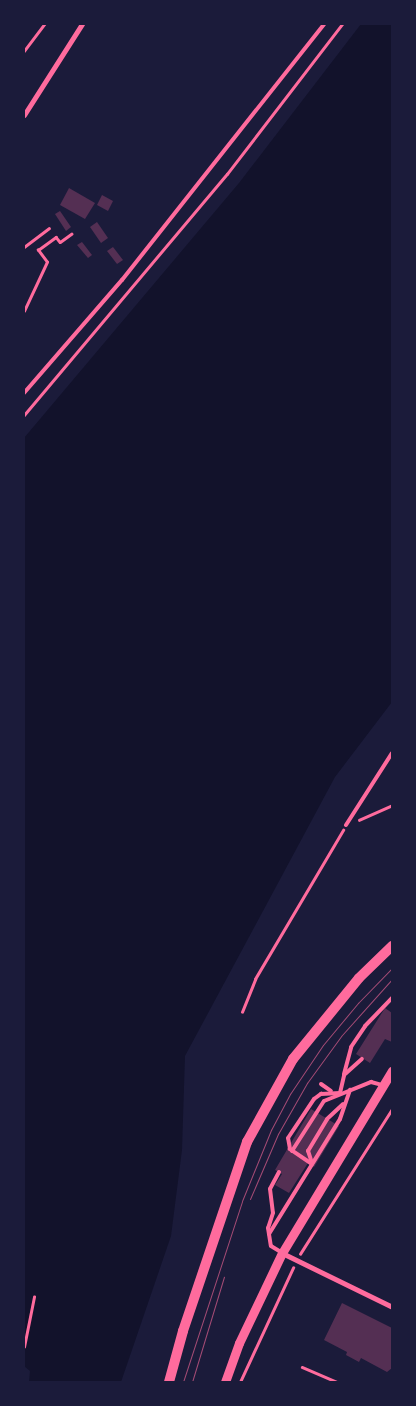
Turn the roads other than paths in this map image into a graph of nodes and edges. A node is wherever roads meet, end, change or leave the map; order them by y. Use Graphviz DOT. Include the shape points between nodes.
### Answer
graph roads {
  1 [pos="81,24"];
  2 [pos="324,24"];
  3 [pos="24,115"];
  4 [pos="24,393"];
  5 [pos="392,753"];
  6 [pos="346,825"];
  7 [pos="392,946"];
  8 [pos="392,998"];
  9 [pos="362,1059"];
  10 [pos="392,1071"];
  11 [pos="344,1075"];
  12 [pos="320,1084"];
  13 [pos="383,1086"];
  14 [pos="350,1090"];
  15 [pos="334,1092"];
  16 [pos="340,1093"];
  17 [pos="343,1104"];
  18 [pos="291,1152"];
  19 [pos="312,1164"];
  20 [pos="279,1172"];
  21 [pos="269,1234"];
  22 [pos="282,1253"];
  23 [pos="392,1307"];
  24 [pos="170,1382"];
  25 [pos="225,1382"];
  1 -- 3 [label="street"];
  2 -- 4 [label="lane" via="128,272"];
  5 -- 6 [label="lane"];
  7 -- 24 [label="main road" via="359,978 293,1059 247,1142 183,1330"];
  8 -- 11 [label="lane" via="351,1047"];
  9 -- 11 [label="lane"];
  10 -- 13 [label="street"];
  11 -- 16 [label="lane"];
  12 -- 15 [label="lane"];
  13 -- 14 [label="lane" via="371,1082"];
  13 -- 22 [label="street"];
  14 -- 16 [label="lane"];
  14 -- 17 [label="lane"];
  15 -- 16 [label="lane"];
  15 -- 18 [label="lane" via="321,1094 307,1109 287,1142"];
  16 -- 18 [label="lane" via="324,1100 316,1109"];
  17 -- 19 [label="lane" via="340,1119"];
  17 -- 19 [label="lane" via="327,1119 308,1151"];
  18 -- 19 [label="lane"];
  19 -- 21 [label="lane"];
  20 -- 21 [label="lane" via="269,1196 273,1213"];
  21 -- 22 [label="lane" via="271,1246"];
  22 -- 23 [label="street"];
  22 -- 25 [label="street" via="239,1342"];
}
